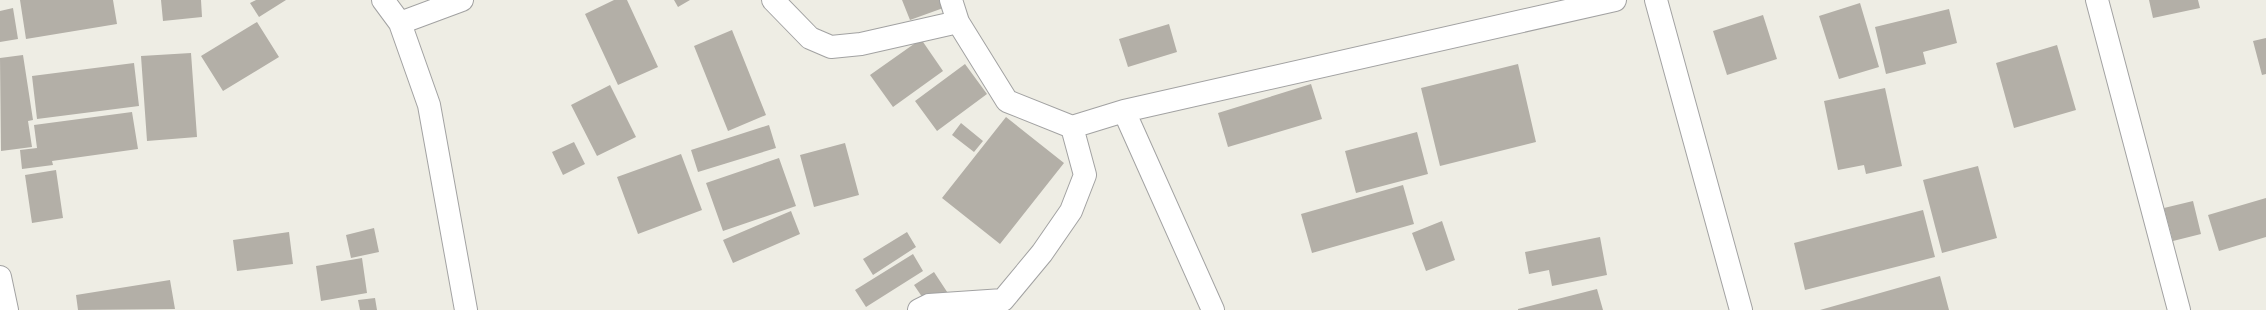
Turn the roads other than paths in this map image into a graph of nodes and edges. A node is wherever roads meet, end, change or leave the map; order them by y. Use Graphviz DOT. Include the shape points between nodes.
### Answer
graph roads {
  1 [pos="383,0"];
  2 [pos="462,0"];
  3 [pos="773,0"];
  4 [pos="950,0"];
  5 [pos="1615,0"];
  6 [pos="1656,0"];
  7 [pos="2098,0"];
  8 [pos="958,22"];
  9 [pos="400,23"];
  10 [pos="1124,111"];
  11 [pos="1072,127"];
  12 [pos="0,277"];
  13 [pos="4,307"];
  14 [pos="466,310"];
  15 [pos="919,310"];
  16 [pos="1213,310"];
  17 [pos="1741,310"];
  18 [pos="2179,310"];
  1 -- 9 [label="street"];
  2 -- 9 [label="street"];
  3 -- 8 [label="street" via="810,38 831,47 861,44"];
  4 -- 8 [label="street"];
  5 -- 10 [label="street"];
  6 -- 17 [label="street"];
  7 -- 18 [label="street"];
  8 -- 11 [label="street" via="1007,101"];
  9 -- 14 [label="street" via="429,105"];
  10 -- 11 [label="street"];
  10 -- 16 [label="street"];
  11 -- 15 [label="street" via="1085,175 1071,212 1042,253 1003,300 929,305"];
  12 -- 13 [label="street"];
}
